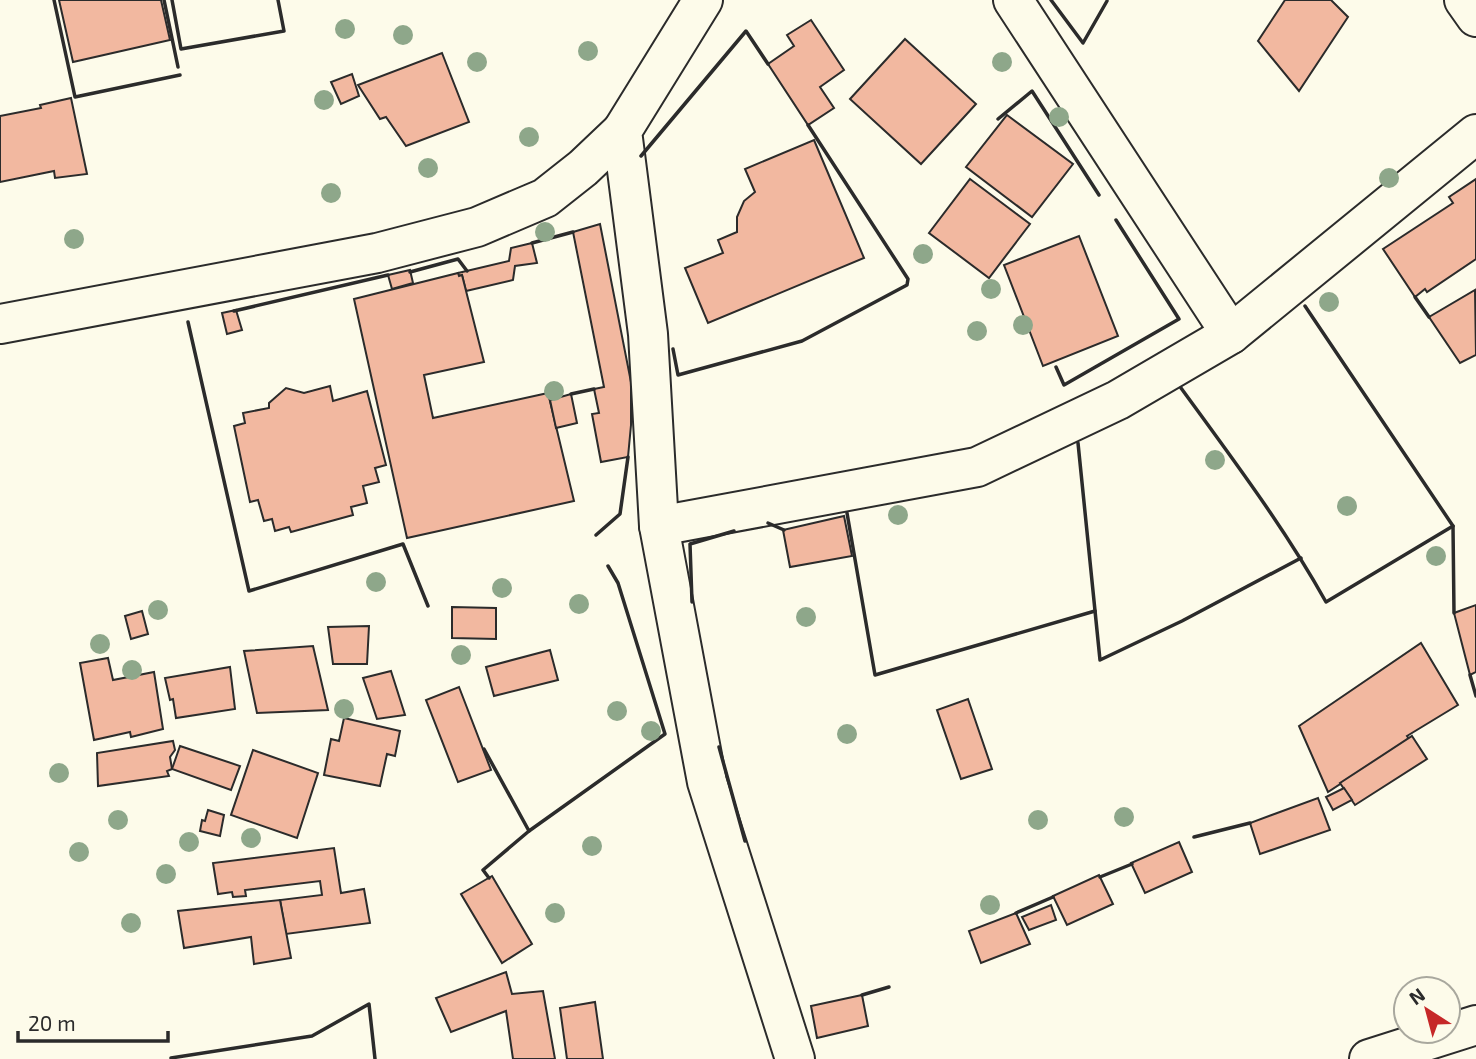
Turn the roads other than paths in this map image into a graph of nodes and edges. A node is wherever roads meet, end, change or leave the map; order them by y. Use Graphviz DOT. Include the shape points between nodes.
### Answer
graph roads {
  1 [pos="703,0"];
  2 [pos="1013,0"];
  3 [pos="1464,0"];
  4 [pos="1476,17"];
  5 [pos="622,131"];
  6 [pos="1476,134"];
  7 [pos="0,324"];
  8 [pos="1231,334"];
  9 [pos="659,526"];
  10 [pos="1476,1026"];
  11 [pos="795,1059"];
  12 [pos="1369,1059"];
  1 -- 5 [label="main road"];
  2 -- 8 [label="main road"];
  3 -- 4 [label="main road"];
  5 -- 7 [label="main road" via="545,198 477,227 377,253"];
  5 -- 9 [label="main road" via="649,334"];
  6 -- 8 [label="main road"];
  8 -- 9 [label="main road" via="1118,400 976,467"];
  9 -- 11 [label="main road" via="707,782"];
  10 -- 12 [label="main road"];
}
